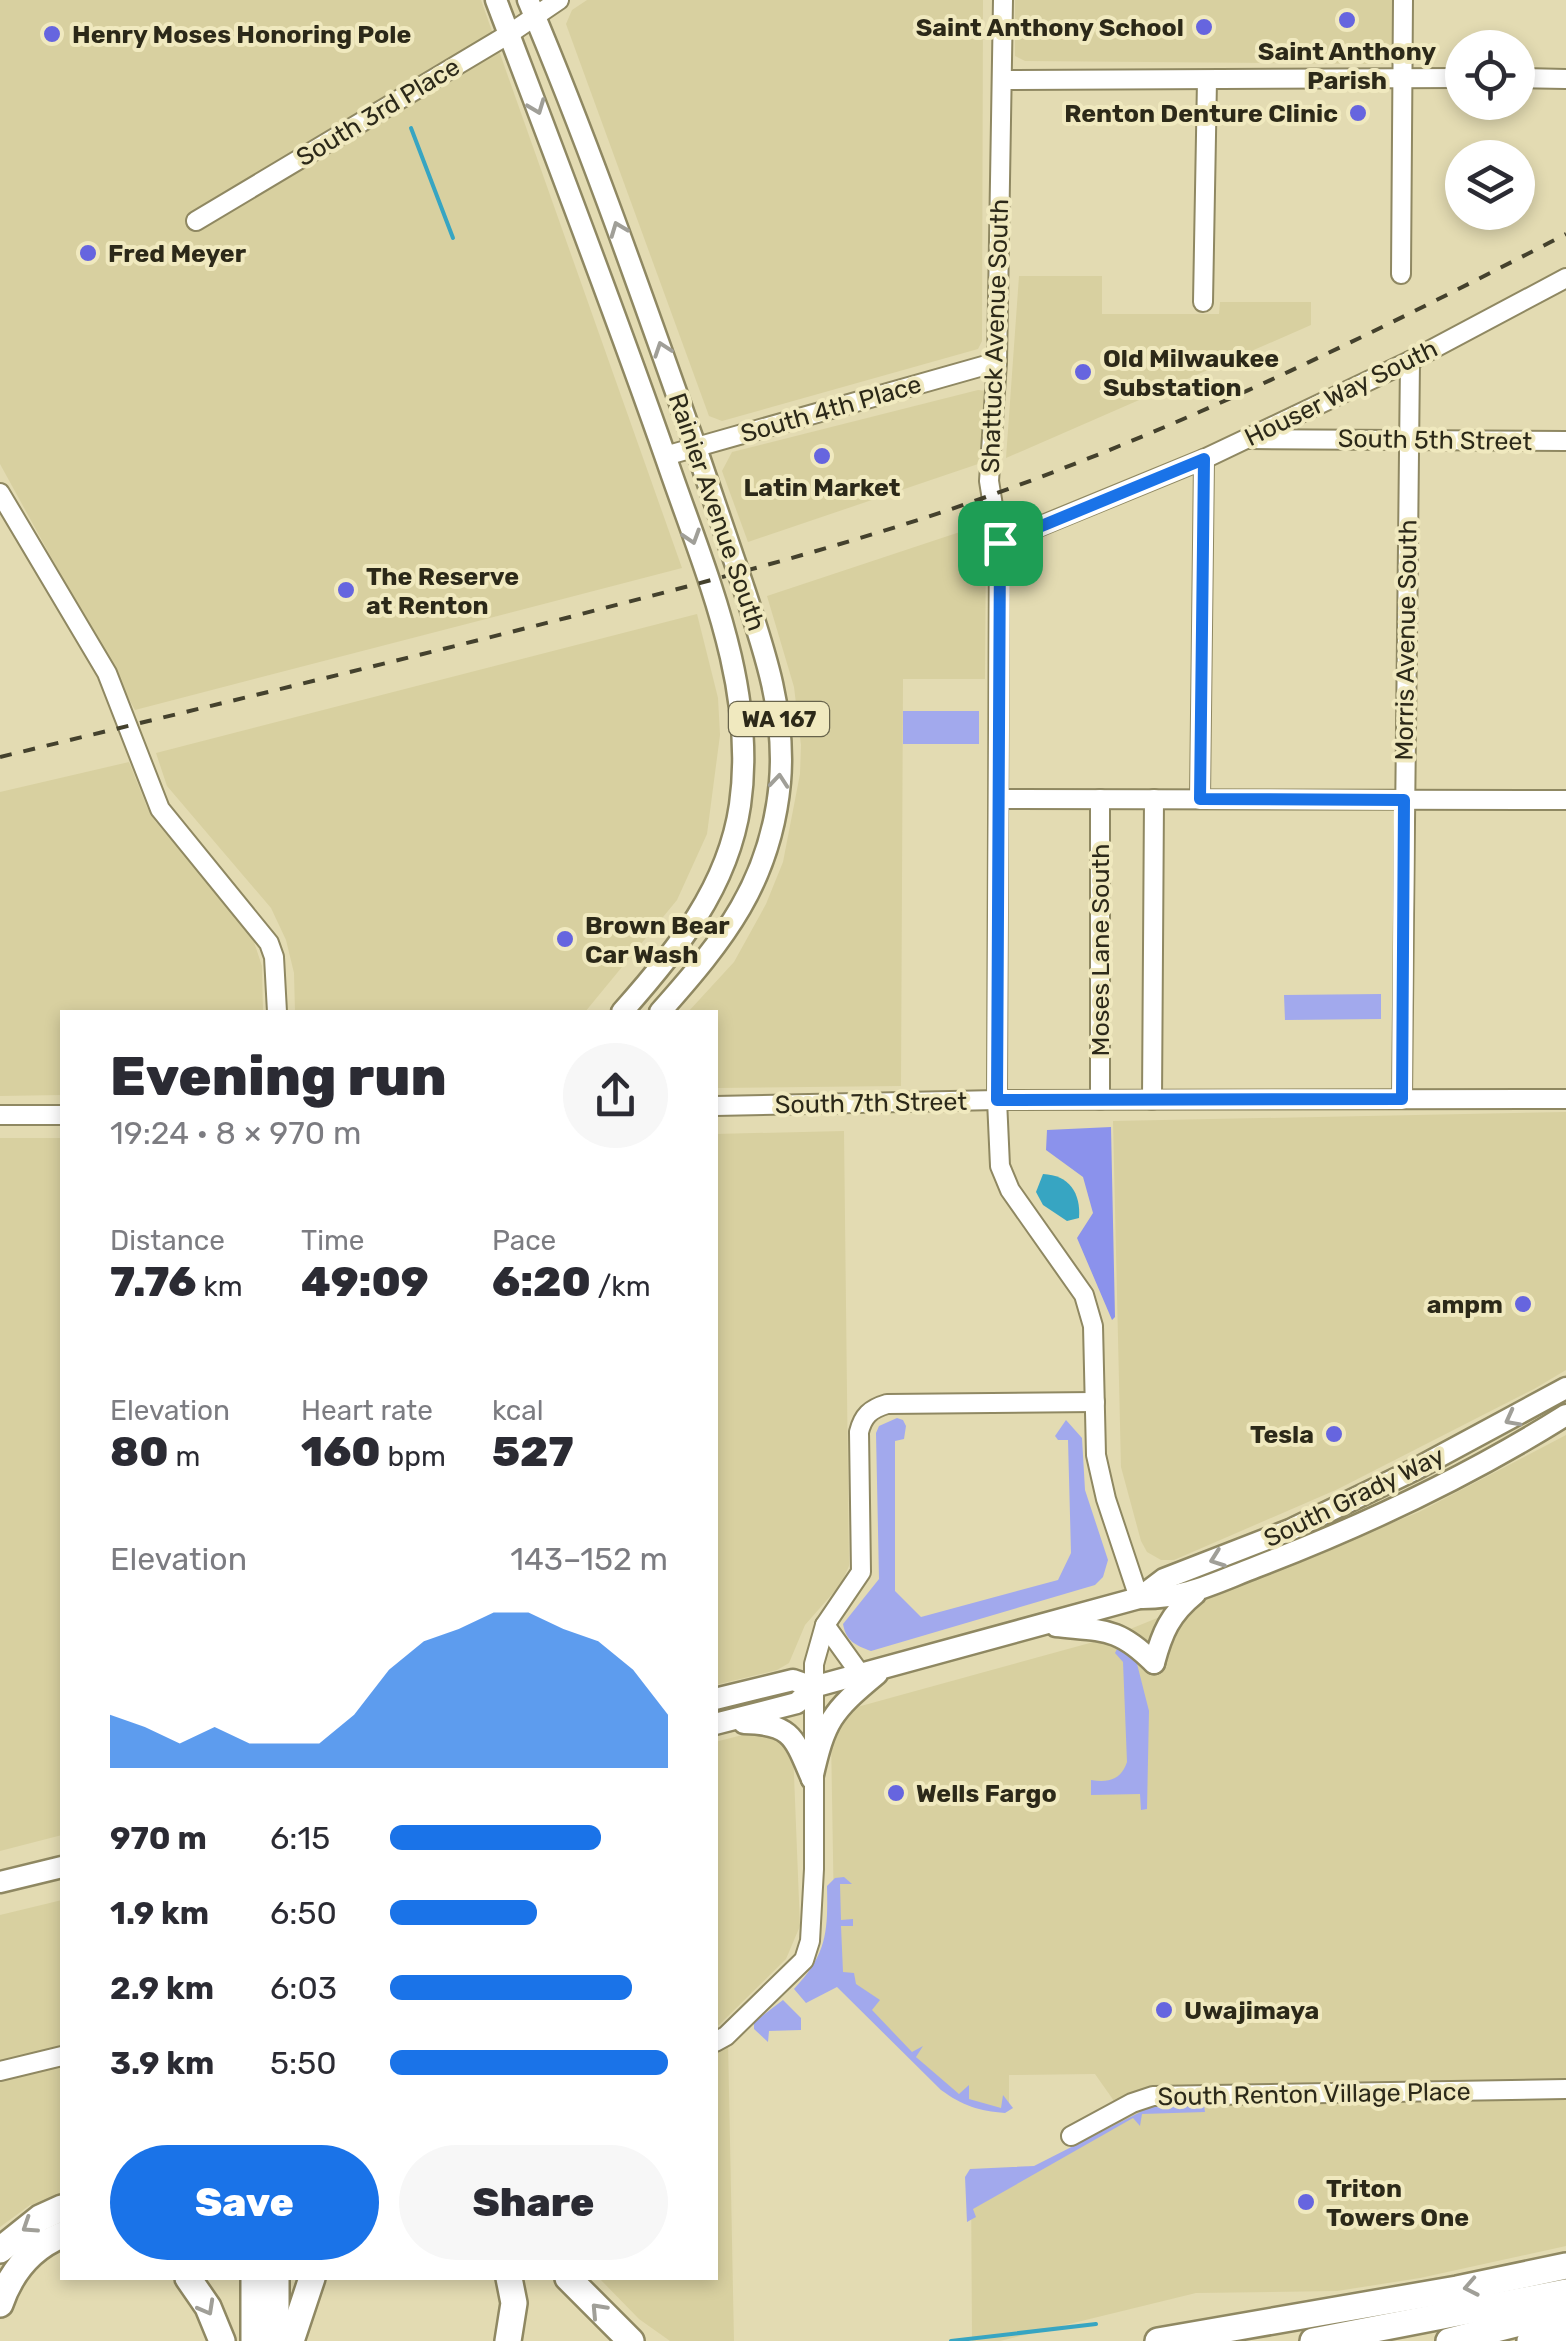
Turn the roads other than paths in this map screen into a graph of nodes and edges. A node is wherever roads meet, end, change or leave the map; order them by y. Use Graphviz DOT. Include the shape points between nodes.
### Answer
graph roads {
  1 [pos="496,0"];
  2 [pos="558,0"];
  3 [pos="1003,0"];
  4 [pos="1403,0"];
  5 [pos="532,8"];
  6 [pos="509,34"];
  7 [pos="1004,45"];
  8 [pos="1402,78"];
  9 [pos="1445,78"];
  10 [pos="1535,78"];
  11 [pos="1566,79"];
  12 [pos="1004,80"];
  13 [pos="1026,80"];
  14 [pos="1207,80"];
  15 [pos="196,221"];
  16 [pos="1401,274"];
  17 [pos="1566,278"];
  18 [pos="1203,302"];
  19 [pos="1410,360"];
  20 [pos="997,362"];
  21 [pos="1245,439"];
  22 [pos="1408,440"];
  23 [pos="1566,442"];
  24 [pos="696,449"];
  25 [pos="665,456"];
  26 [pos="1204,459"];
  27 [pos="0,493"];
  28 [pos="1000,543"];
  29 [pos="1000,799"];
  30 [pos="1100,799"];
  31 [pos="1154,799"];
  32 [pos="1200,799"];
  33 [pos="1404,800"];
  34 [pos="1566,800"];
  35 [pos="277,1010"];
  36 [pos="624,1010"];
  37 [pos="662,1010"];
  38 [pos="1402,1099"];
  39 [pos="997,1100"];
  40 [pos="1100,1100"];
  41 [pos="1152,1100"];
  42 [pos="1563,1100"];
  43 [pos="718,1106"];
  44 [pos="0,1115"];
  45 [pos="60,1115"];
  46 [pos="1558,1393"];
  47 [pos="1095,1402"];
  48 [pos="1558,1420"];
  49 [pos="1456,1448"];
  50 [pos="1394,1479"];
  51 [pos="1401,1504"];
  52 [pos="1352,1527"];
  53 [pos="1205,1586"];
  54 [pos="1140,1598"];
  55 [pos="1044,1624"];
  56 [pos="825,1625"];
  57 [pos="884,1669"];
  58 [pos="861,1675"];
  59 [pos="813,1687"];
  60 [pos="718,1698"];
  61 [pos="718,1723"];
  62 [pos="812,1779"];
  63 [pos="60,1867"];
  64 [pos="0,1882"];
  65 [pos="718,2040"];
  66 [pos="60,2056"];
  67 [pos="0,2071"];
  68 [pos="1566,2089"];
  69 [pos="1071,2136"];
  70 [pos="60,2209"];
  71 [pos="60,2236"];
  72 [pos="0,2250"];
  73 [pos="1566,2266"];
  74 [pos="189,2280"];
  75 [pos="254,2280"];
  76 [pos="276,2280"];
  77 [pos="311,2280"];
  78 [pos="509,2280"];
  79 [pos="570,2280"];
  80 [pos="1566,2292"];
  81 [pos="0,2304"];
  82 [pos="1566,2311"];
  83 [pos="1566,2332"];
  84 [pos="222,2341"];
  85 [pos="254,2341"];
  86 [pos="276,2341"];
  87 [pos="291,2341"];
  88 [pos="508,2341"];
  89 [pos="631,2341"];
  90 [pos="1158,2341"];
  91 [pos="1313,2341"];
  92 [pos="1448,2341"];
  93 [pos="1530,2341"];
  1 -- 6 [label="main road, Rainier Avenue South / WA 167"];
  2 -- 5 [label="street, South 3rd Place"];
  3 -- 7 [label="street, Shattuck Avenue South"];
  4 -- 8 [label="street"];
  5 -- 6 [label="street, South 3rd Place"];
  24 -- 5 [label="main road, Rainier Avenue South / WA 167, one-way"];
  6 -- 15 [label="street, South 3rd Place"];
  6 -- 25 [label="main road, Rainier Avenue South / WA 167, one-way"];
  7 -- 12 [label="street, Shattuck Avenue South"];
  7 -- 13 [label="street"];
  8 -- 9 [label="street"];
  8 -- 14 [label="street"];
  8 -- 16 [label="street"];
  10 -- 11 [label="street"];
  12 -- 13 [label="street"];
  12 -- 20 [label="street, Shattuck Avenue South"];
  13 -- 14 [label="street"];
  14 -- 18 [label="street"];
  17 -- 19 [label="street, Houser Way South"];
  19 -- 21 [label="street, Houser Way South"];
  19 -- 22 [label="street, Morris Avenue South"];
  20 -- 24 [label="street, South 4th Place"];
  20 -- 28 [label="street, Shattuck Avenue South" via="989,481"];
  21 -- 22 [label="street, South 5th Street"];
  21 -- 26 [label="street, Houser Way South"];
  22 -- 23 [label="street, South 5th Street"];
  22 -- 33 [label="street, Morris Avenue South"];
  24 -- 25 [label="street, South 4th Place"];
  37 -- 24 [label="main road, Rainier Avenue South / WA 167, one-way" via="728,930 759,876 781,770 772,680"];
  25 -- 36 [label="main road, Rainier Avenue South / WA 167, one-way" via="734,662 744,724 740,805 718,882 688,932"];
  26 -- 28 [label="street, Houser Way South"];
  26 -- 32 [label="street"];
  27 -- 35 [label="street" via="107,673 160,809 269,942"];
  28 -- 29 [label="street, Shattuck Avenue South"];
  29 -- 30 [label="street"];
  29 -- 39 [label="street, Shattuck Avenue South"];
  30 -- 31 [label="street"];
  30 -- 40 [label="street, Moses Lane South"];
  31 -- 32 [label="street"];
  31 -- 41 [label="street"];
  32 -- 33 [label="street"];
  33 -- 34 [label="street"];
  33 -- 38 [label="street, Morris Avenue South"];
  38 -- 41 [label="street, South 7th Street"];
  38 -- 42 [label="street, South 7th Street"];
  39 -- 40 [label="street, South 7th Street"];
  39 -- 43 [label="street, South 7th Street"];
  39 -- 47 [label="street, Shattuck Avenue South" via="1000,1166 1010,1190 1084,1295 1093,1326"];
  40 -- 41 [label="street, South 7th Street"];
  44 -- 45 [label="street"];
  46 -- 48 [label="main road"];
  46 -- 49 [label="main road, South Grady Way, one-way"];
  47 -- 54 [label="street, Shattuck Avenue South" via="1106,1499"];
  47 -- 56 [label="street" via="874,1408 859,1432 862,1572"];
  48 -- 51 [label="main road, South Grady Way"];
  49 -- 50 [label="main road, South Grady Way"];
  49 -- 51 [label="main road" via="1453,1462 1412,1484"];
  50 -- 52 [label="main road" via="1390,1492 1356,1513"];
  50 -- 54 [label="main road, South Grady Way, one-way" via="1290,1530 1164,1579"];
  51 -- 52 [label="main road, South Grady Way"];
  52 -- 53 [label="main road, South Grady Way"];
  53 -- 54 [label="main road, South Grady Way" via="1174,1598"];
  53 -- 55 [label="main road" via="1171,1616 1154,1663 1115,1633"];
  54 -- 55 [label="main road, South Grady Way"];
  55 -- 57 [label="main road, South Grady Way"];
  56 -- 58 [label="street"];
  56 -- 59 [label="street"];
  57 -- 58 [label="main road, South Grady Way"];
  57 -- 62 [label="main road" via="831,1716"];
  58 -- 59 [label="main road, South Grady Way"];
  59 -- 60 [label="main road, South Grady Way" via="793,1680"];
  59 -- 61 [label="main road, South Grady Way" via="797,1702"];
  59 -- 62 [label="street"];
  61 -- 62 [label="main road" via="782,1728 796,1741"];
  62 -- 65 [label="street" via="807,1954"];
  63 -- 64 [label="main road"];
  66 -- 67 [label="street"];
  68 -- 69 [label="street, South Renton Village Place" via="1152,2096"];
  70 -- 72 [label="highway, one-way"];
  71 -- 81 [label="highway" via="27,2256"];
  73 -- 90 [label="highway, one-way"];
  74 -- 84 [label="highway, one-way"];
  75 -- 85 [label="highway"];
  76 -- 86 [label="highway"];
  77 -- 87 [label="highway"];
  78 -- 88 [label="highway" via="514,2303"];
  89 -- 79 [label="highway, one-way"];
  80 -- 91 [label="highway"];
  82 -- 92 [label="highway"];
  83 -- 93 [label="highway"];
}
